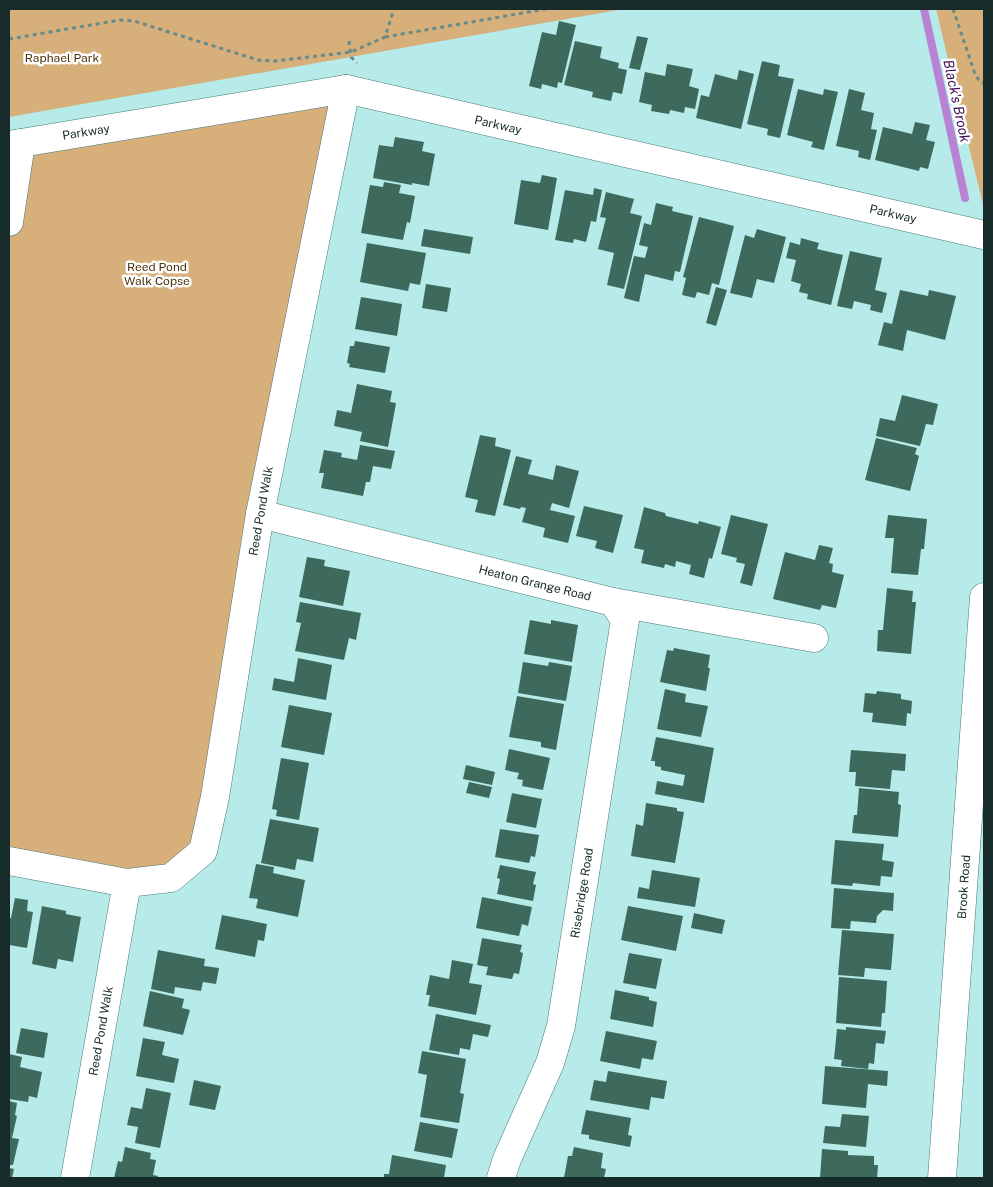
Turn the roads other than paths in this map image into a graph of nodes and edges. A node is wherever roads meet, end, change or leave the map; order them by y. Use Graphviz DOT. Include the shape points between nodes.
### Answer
graph roads {
  1 [pos="346,89"];
  2 [pos="15,144"];
  3 [pos="9,222"];
  4 [pos="984,235"];
  5 [pos="260,514"];
  6 [pos="984,596"];
  7 [pos="613,602"];
  8 [pos="814,638"];
  9 [pos="9,861"];
  10 [pos="127,883"];
  11 [pos="75,1178"];
  12 [pos="501,1178"];
  13 [pos="942,1178"];
  1 -- 2 [label="street, Parkway"];
  1 -- 4 [label="street, Parkway"];
  1 -- 5 [label="street, Reed Pond Walk"];
  2 -- 3 [label="street"];
  5 -- 7 [label="street, Heaton Grange Road"];
  5 -- 10 [label="street, Reed Pond Walk" via="215,798 203,850 171,878"];
  6 -- 13 [label="street, Brook Road"];
  7 -- 8 [label="street, Heaton Grange Road"];
  7 -- 12 [label="street, Risebridge Road" via="626,620 561,1026 550,1063"];
  9 -- 10 [label="street, Reed Pond Walk"];
  10 -- 11 [label="street, Reed Pond Walk"];
}
